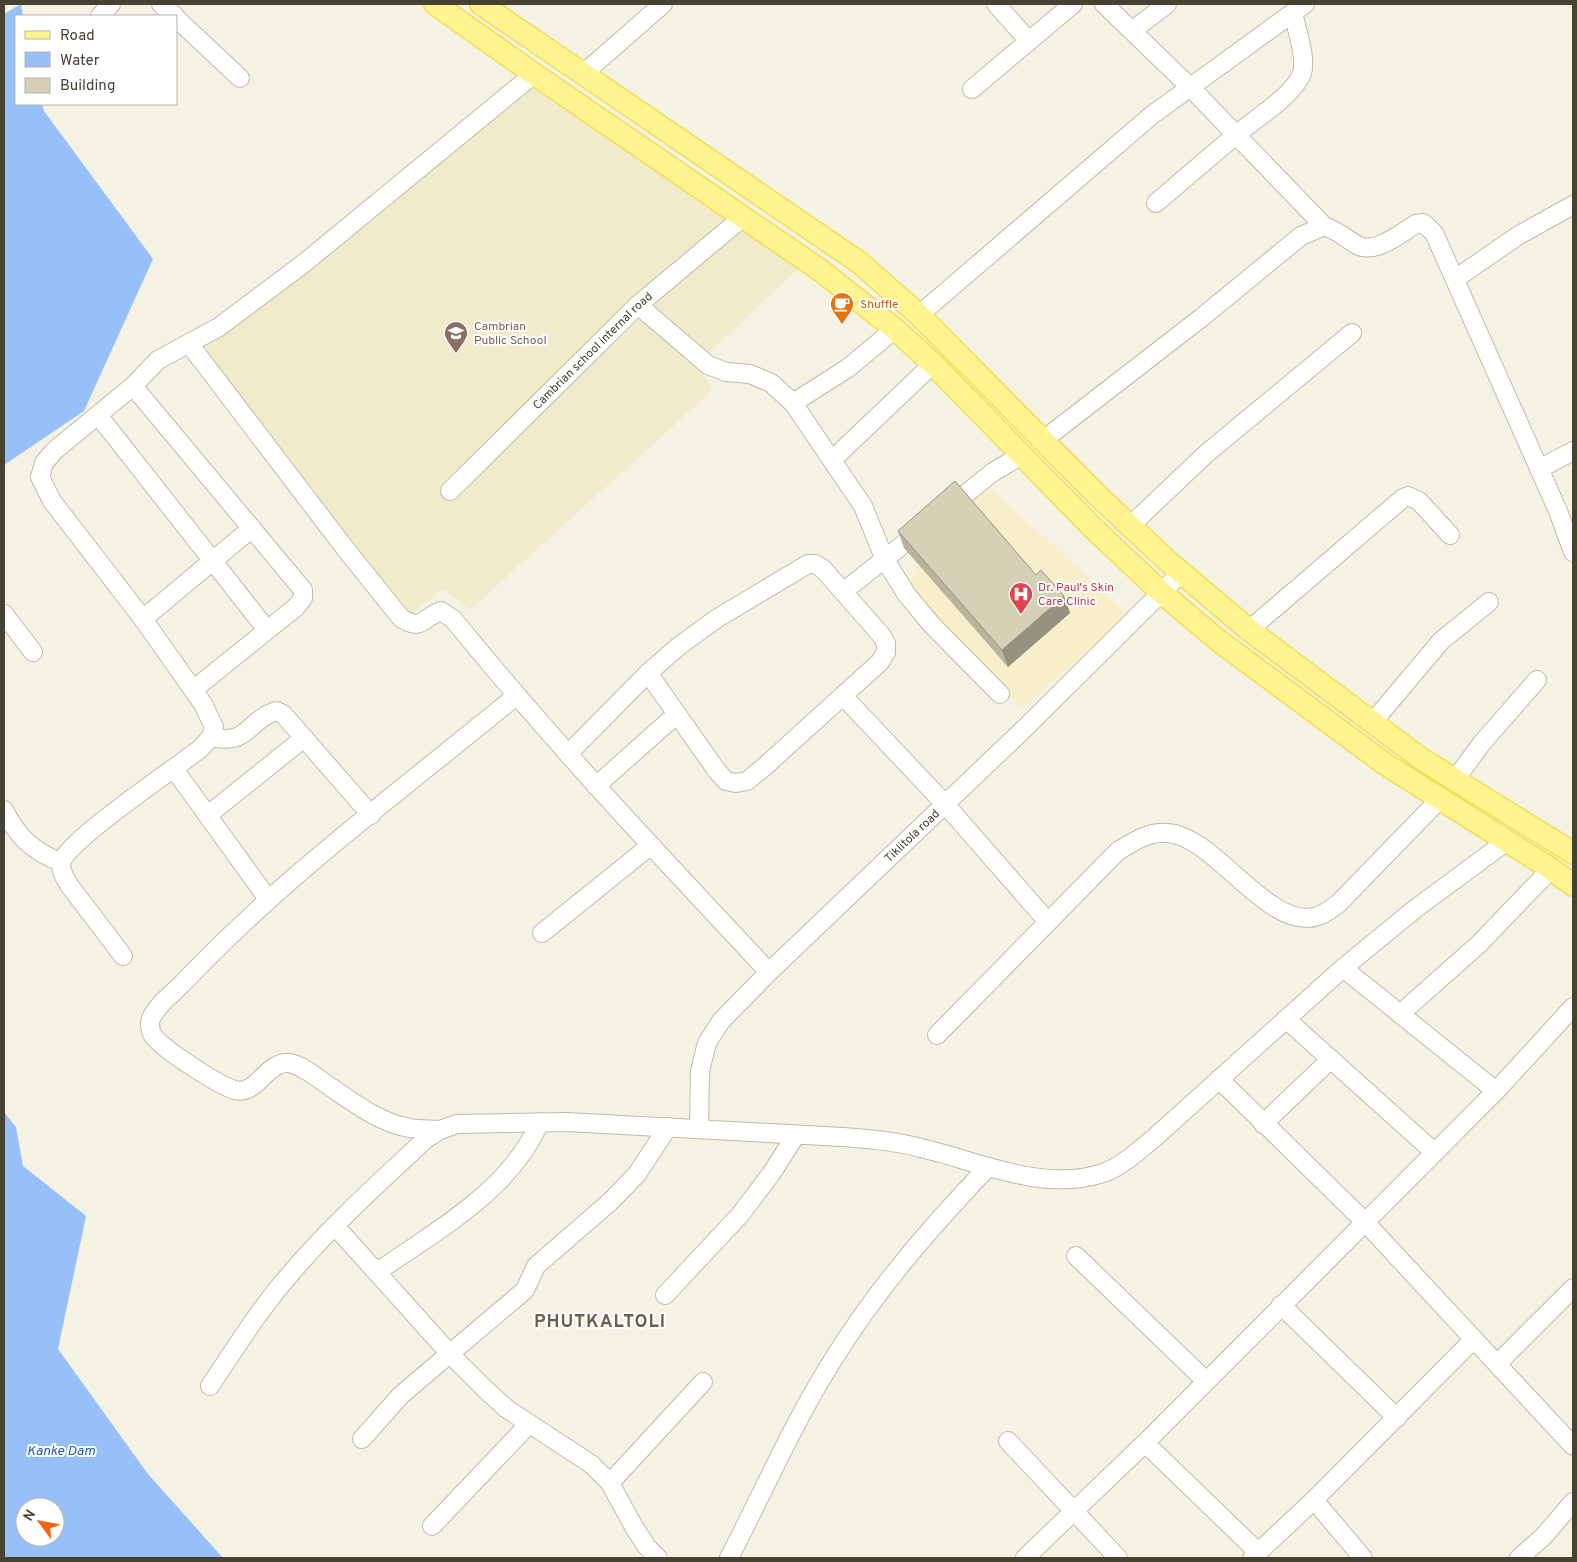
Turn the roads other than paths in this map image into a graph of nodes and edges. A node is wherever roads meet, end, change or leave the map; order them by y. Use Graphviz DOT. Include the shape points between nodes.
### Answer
graph roads {
  1 [pos="111,4"];
  2 [pos="161,4"];
  3 [pos="435,4"];
  4 [pos="481,4"];
  5 [pos="663,4"];
  6 [pos="996,4"];
  7 [pos="1073,4"];
  8 [pos="1104,4"];
  9 [pos="1167,4"];
  10 [pos="1299,8"];
  11 [pos="101,15"];
  12 [pos="173,15"];
  13 [pos="178,20"];
  14 [pos="1133,30"];
  15 [pos="1029,41"];
  16 [pos="534,74"];
  17 [pos="583,74"];
  18 [pos="240,78"];
  19 [pos="1191,88"];
  20 [pos="972,89"];
  21 [pos="1236,134"];
  22 [pos="1156,204"];
  23 [pos="1573,205"];
  24 [pos="742,218"];
  25 [pos="1324,226"];
  26 [pos="1455,279"];
  27 [pos="638,305"];
  28 [pos="919,316"];
  29 [pos="895,329"];
  30 [pos="1352,333"];
  31 [pos="190,345"];
  32 [pos="933,364"];
  33 [pos="133,386"];
  34 [pos="793,403"];
  35 [pos="98,415"];
  36 [pos="1042,442"];
  37 [pos="1573,452"];
  38 [pos="1022,455"];
  39 [pos="832,460"];
  40 [pos="1539,469"];
  41 [pos="450,491"];
  42 [pos="1130,526"];
  43 [pos="252,528"];
  44 [pos="1450,534"];
  45 [pos="1573,552"];
  46 [pos="214,560"];
  47 [pos="885,560"];
  48 [pos="1181,573"];
  49 [pos="844,591"];
  50 [pos="1162,593"];
  51 [pos="1489,602"];
  52 [pos="4,614"];
  53 [pos="143,619"];
  54 [pos="267,630"];
  55 [pos="1250,630"];
  56 [pos="33,652"];
  57 [pos="648,673"];
  58 [pos="1537,680"];
  59 [pos="193,690"];
  60 [pos="1000,694"];
  61 [pos="516,696"];
  62 [pos="844,696"];
  63 [pos="677,714"];
  64 [pos="1372,723"];
  65 [pos="210,738"];
  66 [pos="304,738"];
  67 [pos="568,754"];
  68 [pos="174,770"];
  69 [pos="1454,780"];
  70 [pos="596,786"];
  71 [pos="1438,800"];
  72 [pos="945,804"];
  73 [pos="4,810"];
  74 [pos="208,815"];
  75 [pos="371,815"];
  76 [pos="1507,841"];
  77 [pos="650,846"];
  78 [pos="1573,853"];
  79 [pos="61,862"];
  80 [pos="1551,869"];
  81 [pos="1573,886"];
  82 [pos="268,900"];
  83 [pos="1048,922"];
  84 [pos="542,932"];
  85 [pos="123,956"];
  86 [pos="1343,968"];
  87 [pos="769,972"];
  88 [pos="1573,1007"];
  89 [pos="1400,1014"];
  90 [pos="1286,1019"];
  91 [pos="937,1035"];
  92 [pos="1331,1059"];
  93 [pos="1219,1079"];
  94 [pos="1496,1091"];
  95 [pos="540,1122"];
  96 [pos="1263,1124"];
  97 [pos="668,1127"];
  98 [pos="699,1128"];
  99 [pos="440,1130"];
  100 [pos="796,1134"];
  101 [pos="1434,1152"];
  102 [pos="988,1167"];
  103 [pos="1365,1222"];
  104 [pos="335,1226"];
  105 [pos="1076,1256"];
  106 [pos="377,1272"];
  107 [pos="1573,1288"];
  108 [pos="665,1295"];
  109 [pos="1281,1304"];
  110 [pos="1474,1339"];
  111 [pos="451,1354"];
  112 [pos="1497,1364"];
  113 [pos="1206,1381"];
  114 [pos="703,1382"];
  115 [pos="210,1386"];
  116 [pos="1397,1418"];
  117 [pos="529,1424"];
  118 [pos="362,1439"];
  119 [pos="1008,1441"];
  120 [pos="1144,1443"];
  121 [pos="1573,1446"];
  122 [pos="610,1483"];
  123 [pos="1314,1500"];
  124 [pos="1573,1502"];
  125 [pos="1076,1511"];
  126 [pos="432,1526"];
  127 [pos="647,1555"];
  128 [pos="1255,1555"];
  129 [pos="729,1558"];
  130 [pos="1025,1558"];
  131 [pos="1118,1558"];
  132 [pos="1363,1558"];
  133 [pos="1519,1558"];
  1 -- 11 [label="street"];
  2 -- 12 [label="street"];
  3 -- 16 [label="main road"];
  4 -- 17 [label="main road"];
  5 -- 17 [label="street"];
  6 -- 15 [label="street"];
  7 -- 15 [label="street"];
  8 -- 14 [label="street"];
  9 -- 14 [label="street"];
  10 -- 19 [label="street"];
  10 -- 21 [label="street" via="1302,73 1278,101"];
  13 -- 18 [label="street"];
  14 -- 19 [label="street"];
  15 -- 20 [label="street"];
  16 -- 24 [label="main road"];
  16 -- 31 [label="street" via="303,264"];
  17 -- 28 [label="main road" via="860,263"];
  19 -- 21 [label="street"];
  19 -- 28 [label="street" via="1152,115"];
  21 -- 22 [label="street"];
  21 -- 25 [label="street"];
  23 -- 26 [label="street" via="1519,234"];
  24 -- 27 [label="street, Cambrian school internal road"];
  24 -- 29 [label="main road" via="820,270"];
  25 -- 26 [label="street" via="1360,246 1370,248 1423,223 1434,233"];
  25 -- 36 [label="street" via="1301,236"];
  26 -- 40 [label="street"];
  27 -- 34 [label="street" via="708,365 726,372 750,374 771,383"];
  27 -- 41 [label="street, Cambrian school internal road"];
  28 -- 36 [label="main road"];
  29 -- 32 [label="main road"];
  29 -- 34 [label="street" via="848,368"];
  30 -- 42 [label="street" via="1221,441"];
  31 -- 33 [label="street" via="158,360"];
  31 -- 61 [label="street" via="401,618 417,625 441,611 448,614"];
  32 -- 38 [label="main road"];
  32 -- 39 [label="street"];
  33 -- 35 [label="street"];
  33 -- 43 [label="street"];
  34 -- 39 [label="street"];
  35 -- 46 [label="street"];
  35 -- 53 [label="street" via="54,451 44,463 40,477 52,501"];
  36 -- 42 [label="main road"];
  37 -- 40 [label="street"];
  38 -- 47 [label="street" via="992,472"];
  38 -- 50 [label="main road"];
  39 -- 47 [label="street" via="862,506"];
  40 -- 45 [label="street"];
  42 -- 48 [label="main road"];
  43 -- 46 [label="street"];
  43 -- 54 [label="street" via="303,590 303,598 296,607"];
  44 -- 55 [label="street" via="1419,501 1408,496 1403,498"];
  46 -- 53 [label="street"];
  46 -- 54 [label="street"];
  47 -- 49 [label="street"];
  47 -- 60 [label="street" via="907,595 931,624"];
  48 -- 50 [label="street, Tiklitola road"];
  48 -- 55 [label="main road"];
  49 -- 57 [label="street" via="823,569 808,564 716,619"];
  49 -- 62 [label="street" via="886,643 886,652 880,662"];
  50 -- 71 [label="main road" via="1219,641 1323,719"];
  50 -- 72 [label="street, Tiklitola road"];
  51 -- 64 [label="street" via="1441,641"];
  52 -- 56 [label="street"];
  53 -- 59 [label="street"];
  54 -- 59 [label="street"];
  55 -- 64 [label="main road"];
  57 -- 63 [label="street"];
  57 -- 67 [label="street"];
  58 -- 69 [label="street" via="1482,742"];
  59 -- 65 [label="street" via="214,726"];
  61 -- 67 [label="street"];
  61 -- 75 [label="street"];
  62 -- 63 [label="street" via="763,768 747,781 736,784 726,781 717,772"];
  62 -- 72 [label="street"];
  63 -- 70 [label="street"];
  64 -- 69 [label="main road"];
  65 -- 66 [label="street" via="232,740 276,712 283,714"];
  65 -- 68 [label="street"];
  66 -- 74 [label="street"];
  66 -- 75 [label="street"];
  67 -- 70 [label="street"];
  68 -- 74 [label="street"];
  68 -- 79 [label="street" via="94,828 68,850"];
  69 -- 78 [label="main road"];
  70 -- 77 [label="street"];
  71 -- 76 [label="main road"];
  71 -- 83 [label="street" via="1338,904 1318,917 1297,917 1275,908 1192,841 1168,832 1146,835 1118,851"];
  72 -- 83 [label="street"];
  72 -- 87 [label="street, Tiklitola road"];
  73 -- 79 [label="street" via="13,828 28,845"];
  74 -- 82 [label="street"];
  75 -- 82 [label="street"];
  76 -- 80 [label="main road"];
  76 -- 86 [label="street" via="1415,909"];
  77 -- 84 [label="street"];
  77 -- 87 [label="street"];
  79 -- 85 [label="street" via="62,874 69,885"];
  80 -- 81 [label="main road"];
  80 -- 89 [label="street" via="1479,944"];
  82 -- 99 [label="street" via="156,1011 150,1022 151,1033 159,1043 195,1068 238,1091 249,1089 277,1065 289,1063 385,1120 410,1128"];
  83 -- 91 [label="street"];
  86 -- 89 [label="street"];
  86 -- 90 [label="street"];
  87 -- 98 [label="street, Tiklitola road" via="721,1021 708,1043 700,1071"];
  88 -- 94 [label="street"];
  89 -- 94 [label="street"];
  90 -- 92 [label="street"];
  90 -- 93 [label="street"];
  92 -- 96 [label="street"];
  92 -- 101 [label="street"];
  93 -- 96 [label="street"];
  93 -- 102 [label="street" via="1153,1139 1104,1173 1080,1179 1052,1179"];
  94 -- 101 [label="street"];
  95 -- 97 [label="street"];
  95 -- 99 [label="street" via="457,1124"];
  95 -- 106 [label="street" via="530,1144 490,1191"];
  96 -- 103 [label="street"];
  97 -- 98 [label="street"];
  97 -- 111 [label="street" via="638,1174 611,1202 536,1266 525,1290"];
  98 -- 100 [label="street"];
  99 -- 104 [label="street" via="427,1138"];
  100 -- 102 [label="street" via="886,1141"];
  100 -- 108 [label="street" via="740,1215"];
  101 -- 103 [label="street"];
  102 -- 129 [label="street" via="907,1257 831,1362 799,1417"];
  103 -- 109 [label="street"];
  103 -- 110 [label="street"];
  104 -- 106 [label="street"];
  104 -- 115 [label="street" via="255,1318"];
  105 -- 113 [label="street"];
  106 -- 111 [label="street"];
  107 -- 112 [label="street"];
  109 -- 113 [label="street"];
  109 -- 116 [label="street"];
  110 -- 112 [label="street"];
  110 -- 116 [label="street"];
  111 -- 117 [label="street" via="507,1409"];
  111 -- 118 [label="street" via="401,1395"];
  112 -- 121 [label="street"];
  113 -- 120 [label="street"];
  114 -- 122 [label="street"];
  116 -- 123 [label="street"];
  117 -- 122 [label="street" via="591,1464"];
  117 -- 126 [label="street"];
  119 -- 125 [label="street"];
  120 -- 125 [label="street"];
  120 -- 128 [label="street"];
  122 -- 127 [label="street"];
  123 -- 128 [label="street"];
  123 -- 132 [label="street"];
  124 -- 133 [label="street" via="1543,1537"];
  125 -- 130 [label="street"];
  125 -- 131 [label="street"];
}
